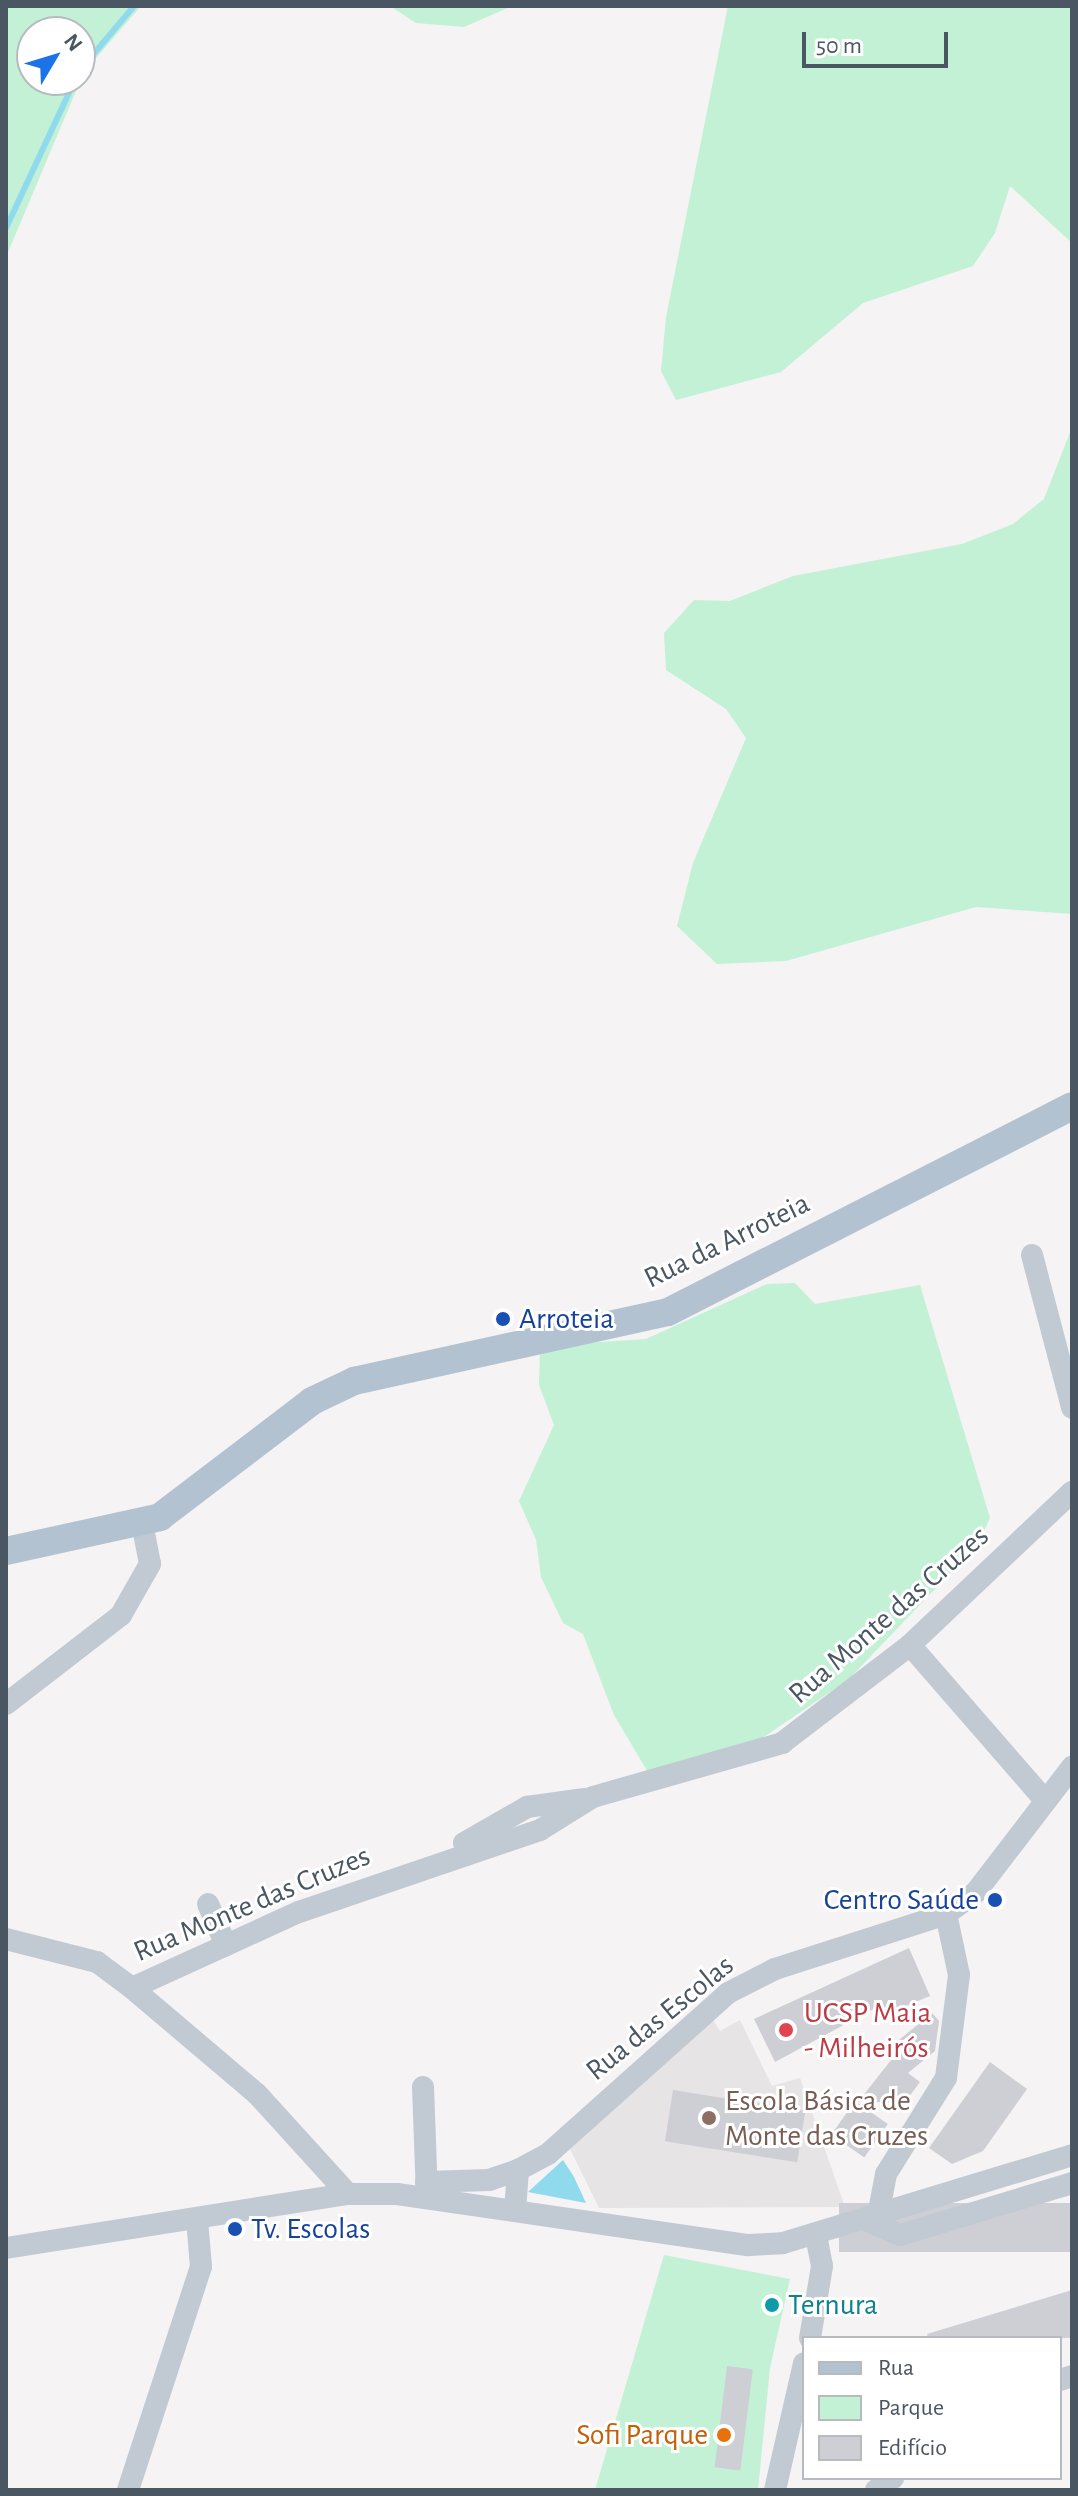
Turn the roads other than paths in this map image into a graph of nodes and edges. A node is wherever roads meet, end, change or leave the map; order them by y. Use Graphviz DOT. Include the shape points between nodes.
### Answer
graph roads {
  1 [pos="1072,1106"];
  2 [pos="1032,1255"];
  3 [pos="1072,1408"];
  4 [pos="1072,1492"];
  5 [pos="142,1523"];
  6 [pos="6,1551"];
  7 [pos="910,1645"];
  8 [pos="6,1704"];
  9 [pos="1072,1767"];
  10 [pos="1044,1799"];
  11 [pos="208,1904"];
  12 [pos="946,1914"];
  13 [pos="6,1939"];
  14 [pos="226,1945"];
  15 [pos="132,1988"];
  16 [pos="423,2087"];
  17 [pos="1072,2155"];
  18 [pos="518,2170"];
  19 [pos="1072,2183"];
  20 [pos="426,2190"];
  21 [pos="348,2194"];
  22 [pos="515,2211"];
  23 [pos="872,2218"];
  24 [pos="197,2219"];
  25 [pos="816,2236"];
  26 [pos="6,2248"];
  27 [pos="810,2336"];
  28 [pos="802,2372"];
  29 [pos="128,2490"];
  30 [pos="775,2490"];
  1 -- 5 [label="main road, Rua da Arroteia" via="668,1312 334,1389 199,1492"];
  2 -- 3 [label="street"];
  4 -- 7 [label="street, Rua Monte das Cruzes"];
  5 -- 6 [label="main road, Rua da Arroteia"];
  5 -- 8 [label="street" via="150,1564 121,1615"];
  7 -- 10 [label="street"];
  7 -- 14 [label="street, Rua Monte das Cruzes" via="782,1743 593,1797 540,1830 433,1862"];
  9 -- 10 [label="street, Rua das Escolas"];
  10 -- 12 [label="street, Rua das Escolas" via="976,1892"];
  11 -- 14 [label="street"];
  12 -- 18 [label="street, Rua das Escolas" via="775,1969 728,1993 548,2154"];
  12 -- 23 [label="street" via="959,1975 946,2078 886,2174"];
  13 -- 15 [label="street, Rua Monte das Cruzes" via="97,1962"];
  14 -- 15 [label="street, Rua Monte das Cruzes"];
  15 -- 21 [label="street" via="257,2094"];
  16 -- 20 [label="street"];
  17 -- 23 [label="street, Rua das Escolas"];
  18 -- 20 [label="street, Rua das Escolas"];
  18 -- 22 [label="street"];
  19 -- 23 [label="street" via="900,2235"];
  20 -- 21 [label="street, Rua das Escolas"];
  20 -- 22 [label="street, Rua das Escolas"];
  21 -- 24 [label="street, Rua das Escolas"];
  22 -- 25 [label="street, Rua das Escolas" via="748,2245"];
  23 -- 25 [label="street, Rua das Escolas"];
  24 -- 26 [label="street, Rua das Escolas"];
  24 -- 29 [label="street" via="201,2267"];
  25 -- 27 [label="street" via="822,2266"];
  28 -- 30 [label="street"];
}
